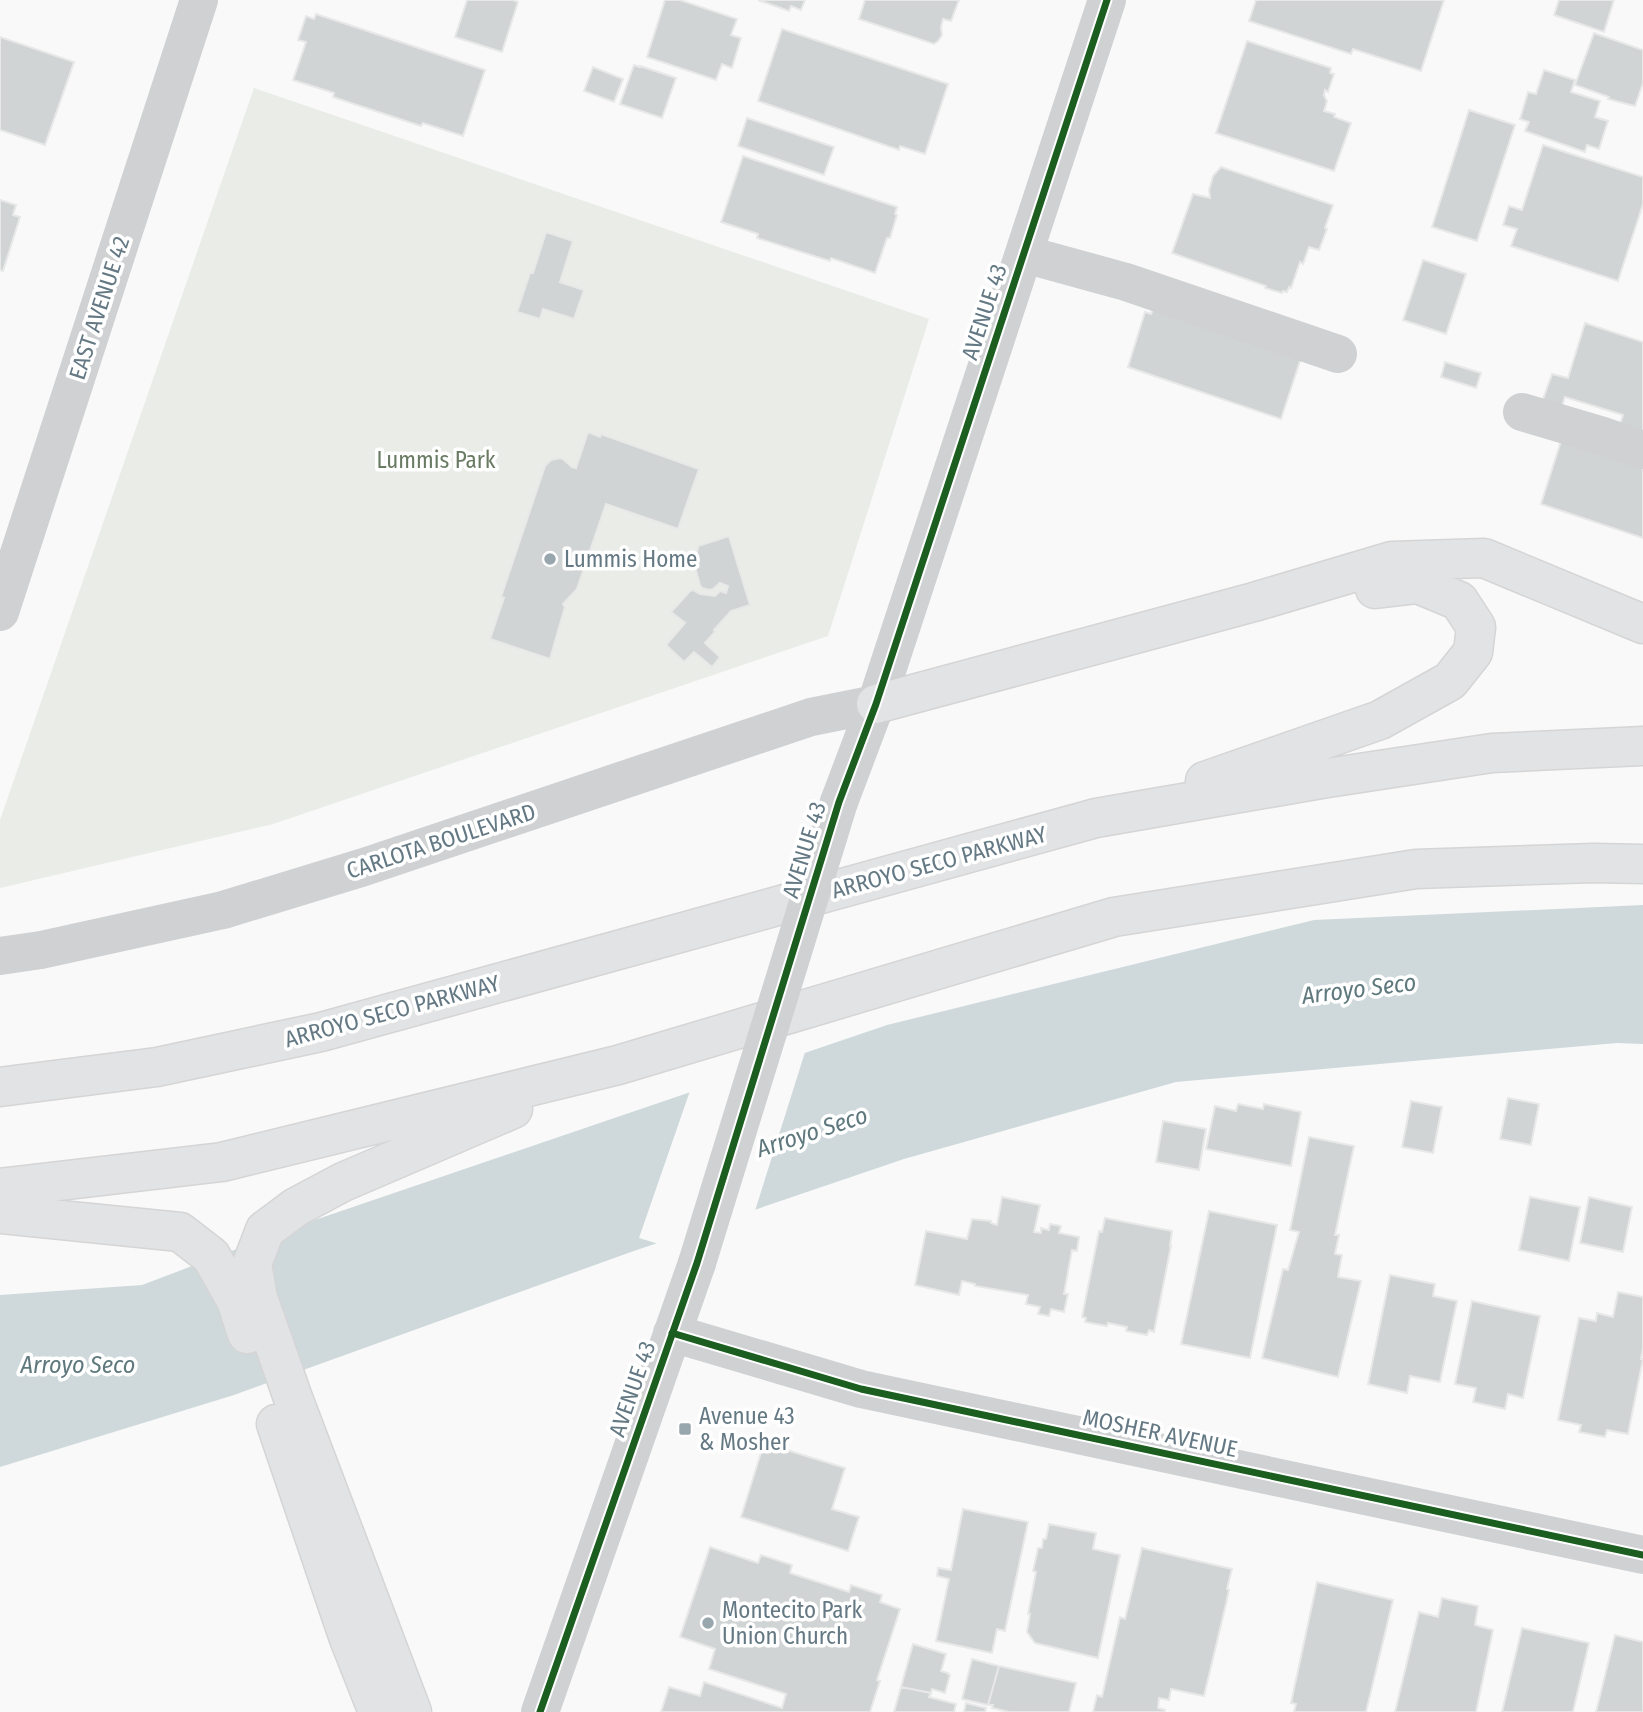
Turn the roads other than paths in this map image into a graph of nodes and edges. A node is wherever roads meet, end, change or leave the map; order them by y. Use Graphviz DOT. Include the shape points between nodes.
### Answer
graph roads {
  1 [pos="1107,0"];
  2 [pos="194,1"];
  3 [pos="1024,254"];
  4 [pos="1338,354"];
  5 [pos="1522,412"];
  6 [pos="1643,450"];
  7 [pos="1254,602"];
  8 [pos="0,612"];
  9 [pos="1643,624"];
  10 [pos="876,704"];
  11 [pos="1643,746"];
  12 [pos="1096,818"];
  13 [pos="1643,864"];
  14 [pos="0,956"];
  15 [pos="618,1065"];
  16 [pos="0,1087"];
  17 [pos="0,1188"];
  18 [pos="0,1214"];
  19 [pos="672,1334"];
  20 [pos="282,1403"];
  21 [pos="1643,1555"];
  22 [pos="378,1712"];
  23 [pos="412,1712"];
  24 [pos="540,1712"];
  1 -- 3 [label="street, AVENUE 43"];
  2 -- 8 [label="street, EAST AVENUE 42"];
  3 -- 4 [label="street" via="1126,282"];
  3 -- 10 [label="street, AVENUE 43"];
  5 -- 6 [label="street"];
  7 -- 9 [label="highway" via="1392,561 1484,558"];
  7 -- 10 [label="highway"];
  7 -- 12 [label="highway" via="1418,584 1460,601 1476,627 1473,652 1450,681 1380,720"];
  10 -- 14 [label="street, CARLOTA BOULEVARD" via="811,717 223,910"];
  10 -- 19 [label="street, AVENUE 43, bridge" via="839,802"];
  11 -- 12 [label="highway, ARROYO SECO PARKWAY" via="1492,753"];
  12 -- 16 [label="highway, ARROYO SECO PARKWAY" via="320,1032 157,1067"];
  13 -- 15 [label="highway" via="1416,869 1114,917"];
  15 -- 17 [label="highway" via="222,1162"];
  15 -- 20 [label="highway" via="343,1182 265,1230 252,1264"];
  18 -- 20 [label="highway" via="180,1232 211,1256"];
  19 -- 21 [label="street, MOSHER AVENUE" via="861,1389"];
  19 -- 24 [label="street, AVENUE 43"];
  20 -- 22 [label="highway" via="348,1636"];
  20 -- 23 [label="highway"];
}
